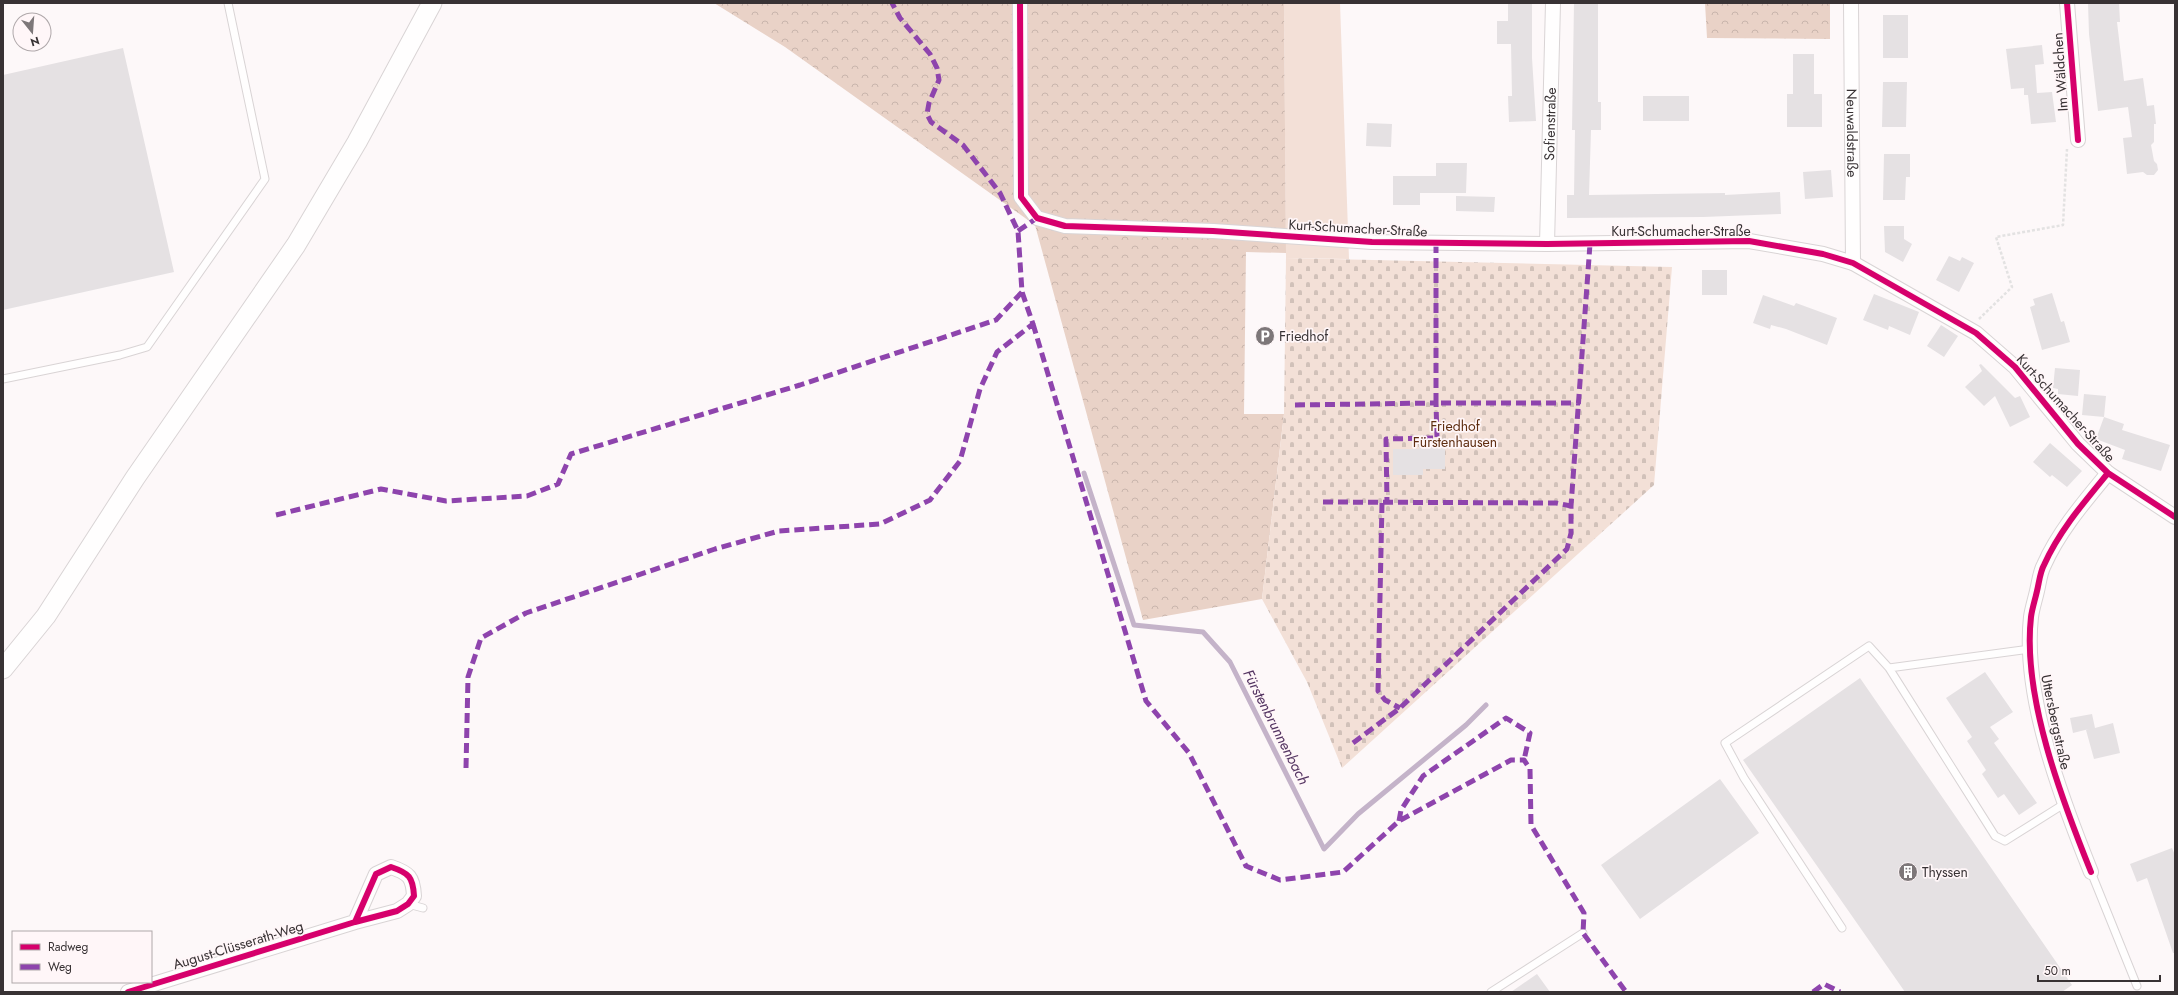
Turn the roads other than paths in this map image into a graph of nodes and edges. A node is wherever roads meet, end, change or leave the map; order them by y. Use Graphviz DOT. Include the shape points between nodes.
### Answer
graph roads {
  1 [pos="228,3"];
  2 [pos="432,3"];
  3 [pos="1020,3"];
  4 [pos="1553,3"];
  5 [pos="1851,3"];
  6 [pos="2067,3"];
  7 [pos="2078,140"];
  8 [pos="1547,244"];
  9 [pos="1853,263"];
  10 [pos="3,378"];
  11 [pos="2108,473"];
  12 [pos="2175,517"];
  13 [pos="2030,649"];
  14 [pos="1889,668"];
  15 [pos="3,669"];
  16 [pos="2064,804"];
  17 [pos="2091,872"];
  18 [pos="408,904"];
  19 [pos="423,908"];
  20 [pos="355,922"];
  21 [pos="1842,928"];
  22 [pos="1583,933"];
  23 [pos="2137,986"];
  24 [pos="128,992"];
  25 [pos="1491,992"];
  1 -- 10 [label="lane" via="265,179 146,347 120,355"];
  2 -- 15 [label="main road" via="358,142 296,245 135,478 46,616"];
  3 -- 8 [label="street, Kurt-Schumacher-Straße" via="1021,197 1037,218 1065,226 1372,242"];
  4 -- 8 [label="street, Sofienstraße"];
  5 -- 9 [label="street, Neuwaldstraße"];
  6 -- 7 [label="street, Im Wäldchen"];
  8 -- 9 [label="street, Kurt-Schumacher-Straße" via="1749,241 1823,254"];
  9 -- 11 [label="street, Kurt-Schumacher-Straße" via="1969,329 2015,367 2078,444"];
  11 -- 12 [label="street, Kurt-Schumacher-Straße"];
  11 -- 13 [label="street, Uttersbergstraße" via="2075,514 2044,565 2031,617"];
  13 -- 14 [label="lane"];
  13 -- 16 [label="street, Uttersbergstraße" via="2035,695"];
  14 -- 16 [label="lane" via="1995,836 2005,841"];
  14 -- 21 [label="lane" via="1869,646 1725,743 1744,778"];
  16 -- 17 [label="street, Uttersbergstraße"];
  17 -- 23 [label="lane"];
  18 -- 19 [label="lane"];
  18 -- 20 [label="street, August-Clüsserath-Weg" via="397,911"];
  18 -- 20 [label="street" via="414,896 413,883 406,872 391,867 376,874"];
  20 -- 24 [label="street, August-Clüsserath-Weg"];
  22 -- 25 [label="lane"];
}
